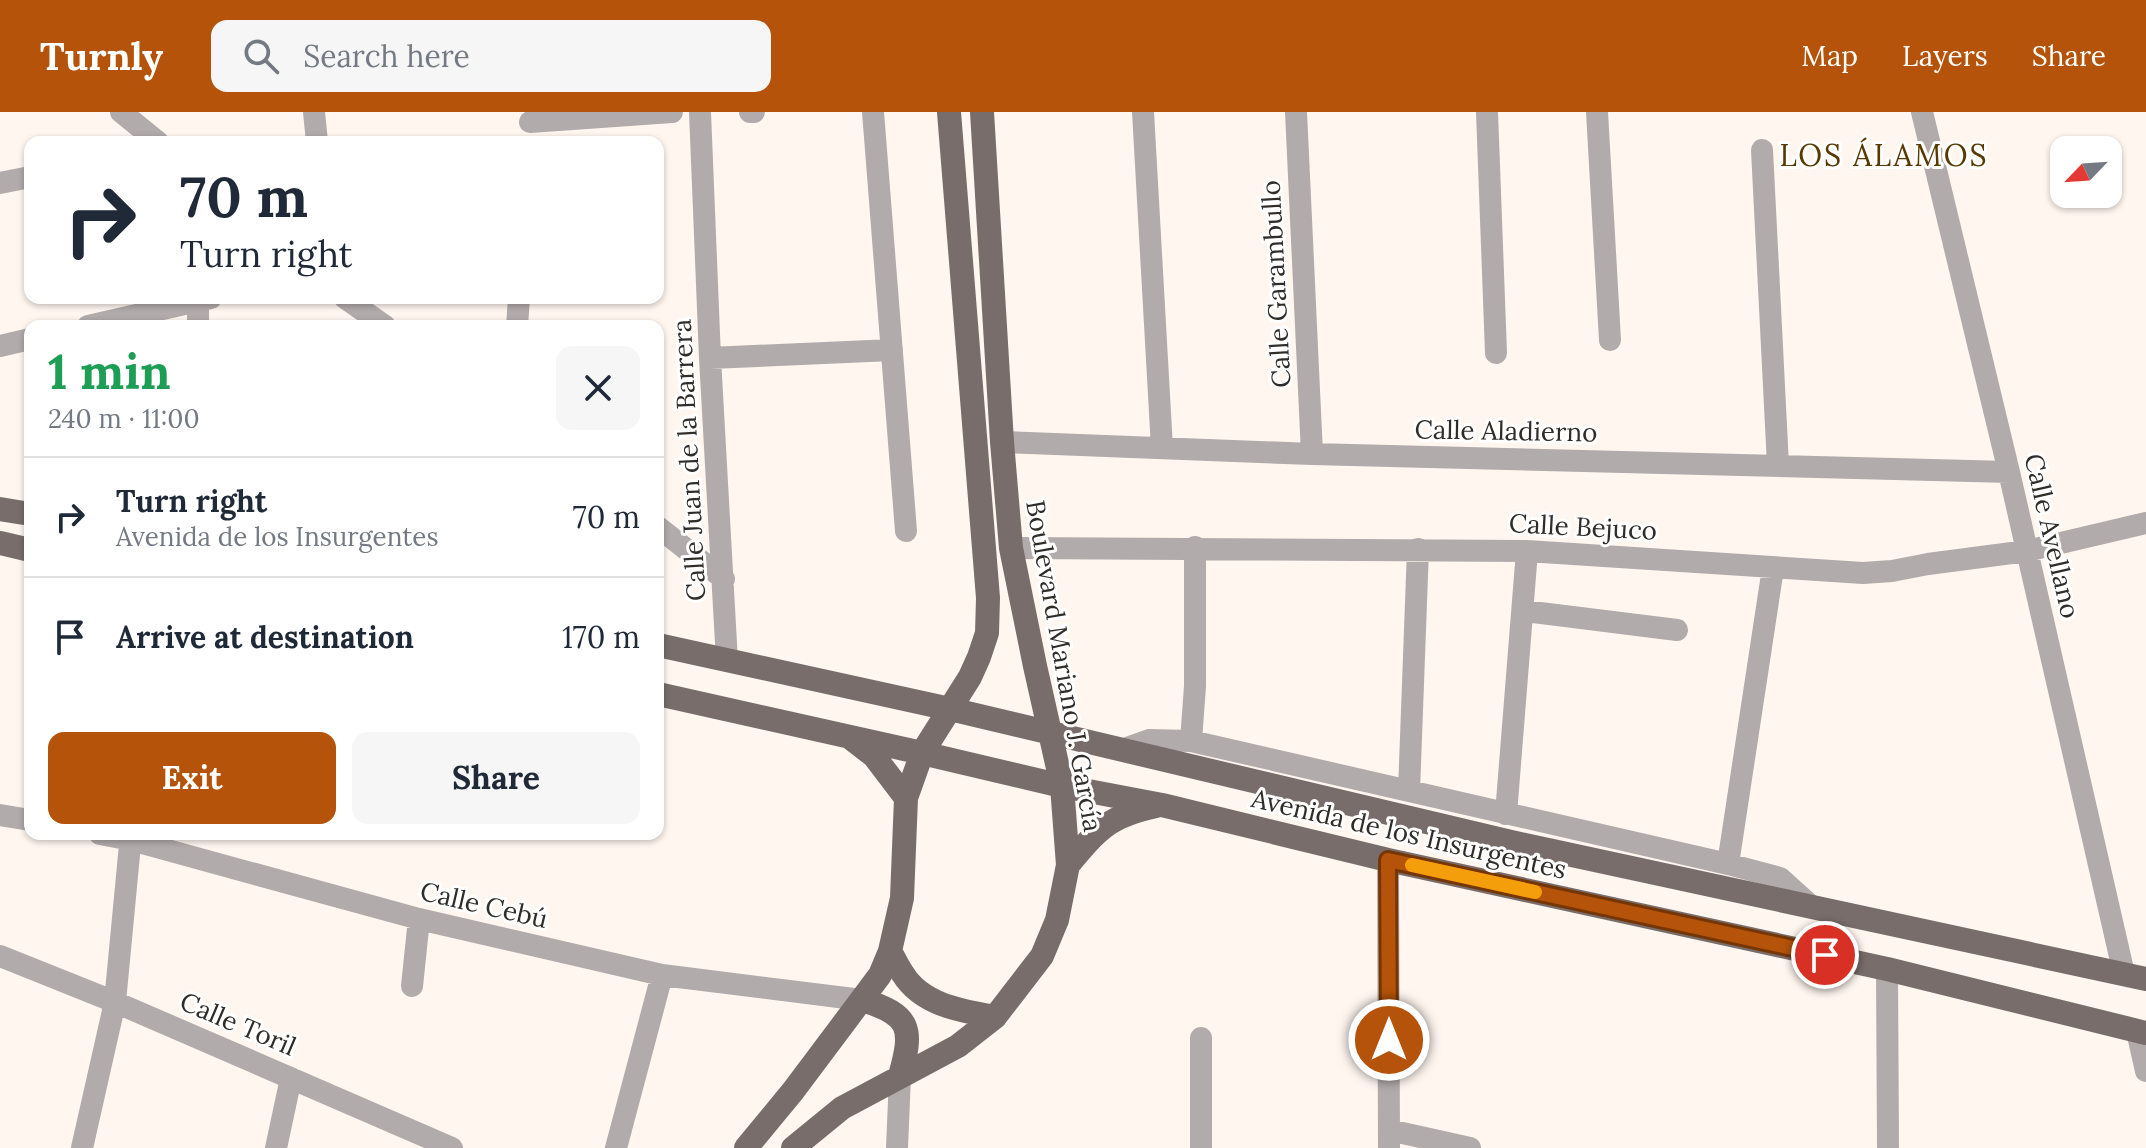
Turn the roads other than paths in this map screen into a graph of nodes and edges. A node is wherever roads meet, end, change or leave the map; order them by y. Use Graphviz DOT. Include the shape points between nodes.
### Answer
graph roads {
  1 [pos="121,112"];
  2 [pos="314,112"];
  3 [pos="672,112"];
  4 [pos="700,112"];
  5 [pos="873,112"];
  6 [pos="949,112"];
  7 [pos="982,112"];
  8 [pos="1143,112"];
  9 [pos="1296,112"];
  10 [pos="1487,112"];
  11 [pos="1597,112"];
  12 [pos="1922,112"];
  13 [pos="530,125"];
  14 [pos="151,136"];
  15 [pos="316,136"];
  16 [pos="1762,150"];
  17 [pos="24,178"];
  18 [pos="0,183"];
  19 [pos="187,304"];
  20 [pos="354,304"];
  21 [pos="115,320"];
  22 [pos="376,320"];
  23 [pos="24,340"];
  24 [pos="1610,340"];
  25 [pos="0,346"];
  26 [pos="892,350"];
  27 [pos="1496,353"];
  28 [pos="710,358"];
  29 [pos="999,385"];
  30 [pos="971,387"];
  31 [pos="1002,442"];
  32 [pos="1162,448"];
  33 [pos="1312,454"];
  34 [pos="1778,465"];
  35 [pos="2009,472"];
  36 [pos="0,509"];
  37 [pos="24,513"];
  38 [pos="2146,523"];
  39 [pos="906,531"];
  40 [pos="664,532"];
  41 [pos="0,543"];
  42 [pos="1195,547"];
  43 [pos="1011,548"];
  44 [pos="24,549"];
  45 [pos="1418,549"];
  46 [pos="1527,551"];
  47 [pos="2027,551"];
  48 [pos="1773,568"];
  49 [pos="724,579"];
  50 [pos="1524,611"];
  51 [pos="1677,630"];
  52 [pos="664,646"];
  53 [pos="727,661"];
  54 [pos="664,695"];
  55 [pos="950,709"];
  56 [pos="1051,733"];
  57 [pos="850,737"];
  58 [pos="1191,741"];
  59 [pos="1121,750"];
  60 [pos="922,753"];
  61 [pos="1062,786"];
  62 [pos="1409,791"];
  63 [pos="906,798"];
  64 [pos="1162,805"];
  65 [pos="1506,814"];
  66 [pos="0,815"];
  67 [pos="24,819"];
  68 [pos="131,840"];
  69 [pos="142,840"];
  70 [pos="1388,860"];
  71 [pos="1728,864"];
  72 [pos="1068,865"];
  73 [pos="1811,906"];
  74 [pos="419,919"];
  75 [pos="890,951"];
  76 [pos="0,956"];
  77 [pos="1887,969"];
  78 [pos="662,975"];
  79 [pos="2135,976"];
  80 [pos="412,986"];
  81 [pos="862,1000"];
  82 [pos="115,1002"];
  83 [pos="995,1017"];
  84 [pos="2141,1032"];
  85 [pos="1201,1038"];
  86 [pos="2146,1071"];
  87 [pos="900,1076"];
  88 [pos="291,1078"];
  89 [pos="1389,1139"];
  90 [pos="82,1148"];
  91 [pos="276,1148"];
  92 [pos="452,1148"];
  93 [pos="616,1148"];
  94 [pos="746,1148"];
  95 [pos="793,1148"];
  96 [pos="897,1148"];
  97 [pos="1201,1148"];
  98 [pos="1470,1148"];
  99 [pos="1888,1148"];
  1 -- 14 [label="street"];
  2 -- 15 [label="street"];
  3 -- 13 [label="street"];
  4 -- 28 [label="street, Calle Juan de la Barrera"];
  5 -- 26 [label="street"];
  6 -- 30 [label="main road"];
  7 -- 29 [label="main road, Boulevard Mariano J. García"];
  8 -- 32 [label="street"];
  9 -- 33 [label="street, Calle Garambullo"];
  10 -- 27 [label="street"];
  11 -- 24 [label="street"];
  12 -- 35 [label="street, Calle Avellano"];
  16 -- 34 [label="street"];
  17 -- 18 [label="street"];
  19 -- 21 [label="street"];
  20 -- 22 [label="street"];
  23 -- 25 [label="street"];
  26 -- 28 [label="street"];
  26 -- 39 [label="street"];
  28 -- 49 [label="street, Calle Juan de la Barrera"];
  29 -- 30 [label="main road"];
  29 -- 31 [label="main road, Boulevard Mariano J. García"];
  30 -- 55 [label="main road" via="987,633"];
  31 -- 32 [label="street, Calle Aladierno"];
  31 -- 43 [label="main road, Boulevard Mariano J. García"];
  32 -- 33 [label="street, Calle Aladierno"];
  33 -- 34 [label="street, Calle Aladierno"];
  34 -- 35 [label="street, Calle Aladierno"];
  35 -- 47 [label="street, Calle Avellano"];
  36 -- 37 [label="main road"];
  38 -- 47 [label="street, Calle Bejuco"];
  40 -- 49 [label="street"];
  41 -- 44 [label="main road"];
  42 -- 43 [label="street, Calle Bejuco"];
  42 -- 45 [label="street, Calle Bejuco"];
  42 -- 58 [label="street"];
  43 -- 56 [label="main road, Boulevard Mariano J. García"];
  45 -- 46 [label="street, Calle Bejuco"];
  45 -- 62 [label="street"];
  46 -- 48 [label="street, Calle Bejuco"];
  46 -- 50 [label="street"];
  47 -- 48 [label="street, Calle Bejuco" via="1863,573"];
  47 -- 79 [label="street, Calle Avellano"];
  48 -- 71 [label="street"];
  49 -- 53 [label="street, Calle Juan de la Barrera"];
  50 -- 51 [label="street"];
  50 -- 65 [label="street"];
  52 -- 53 [label="main road, Avenida de los Insurgentes"];
  53 -- 55 [label="main road, Avenida de los Insurgentes"];
  54 -- 57 [label="main road, Avenida de los Insurgentes"];
  55 -- 56 [label="main road, Avenida de los Insurgentes"];
  55 -- 60 [label="main road"];
  56 -- 59 [label="main road, Avenida de los Insurgentes"];
  56 -- 61 [label="main road, Boulevard Mariano J. García"];
  57 -- 60 [label="main road, Avenida de los Insurgentes"];
  57 -- 63 [label="main road" via="874,756"];
  58 -- 59 [label="street" via="1149,740"];
  58 -- 62 [label="street"];
  59 -- 73 [label="main road, Avenida de los Insurgentes"];
  60 -- 61 [label="main road, Avenida de los Insurgentes"];
  60 -- 63 [label="main road"];
  61 -- 64 [label="main road, Avenida de los Insurgentes"];
  61 -- 72 [label="main road, Boulevard Mariano J. García"];
  62 -- 65 [label="street"];
  63 -- 75 [label="main road" via="902,898"];
  64 -- 70 [label="main road, Avenida de los Insurgentes"];
  64 -- 72 [label="main road" via="1105,825"];
  65 -- 71 [label="street"];
  66 -- 67 [label="street"];
  68 -- 82 [label="street"];
  69 -- 74 [label="street, Calle Cebú"];
  70 -- 77 [label="main road, Avenida de los Insurgentes"];
  70 -- 89 [label="street"];
  71 -- 73 [label="street" via="1780,878"];
  72 -- 83 [label="main road, Boulevard Mariano J. García" via="1057,920 1042,956"];
  73 -- 79 [label="main road, Avenida de los Insurgentes"];
  74 -- 78 [label="street, Calle Cebú"];
  74 -- 80 [label="street"];
  75 -- 81 [label="main road"];
  75 -- 83 [label="main road" via="904,977 921,993 939,1004"];
  76 -- 82 [label="street, Calle Toril"];
  77 -- 84 [label="main road, Avenida de los Insurgentes"];
  77 -- 99 [label="street"];
  78 -- 81 [label="street, Calle Cebú"];
  78 -- 93 [label="street"];
  81 -- 87 [label="main road" via="885,1007 906,1030 908,1046"];
  81 -- 94 [label="main road"];
  82 -- 88 [label="street, Calle Toril"];
  82 -- 90 [label="street"];
  83 -- 87 [label="main road, Boulevard Mariano J. García" via="958,1046"];
  84 -- 86 [label="street"];
  85 -- 97 [label="street"];
  87 -- 95 [label="main road, Boulevard Mariano J. García" via="842,1108"];
  87 -- 96 [label="street"];
  88 -- 91 [label="street"];
  88 -- 92 [label="street, Calle Toril"];
  89 -- 98 [label="street"];
}
